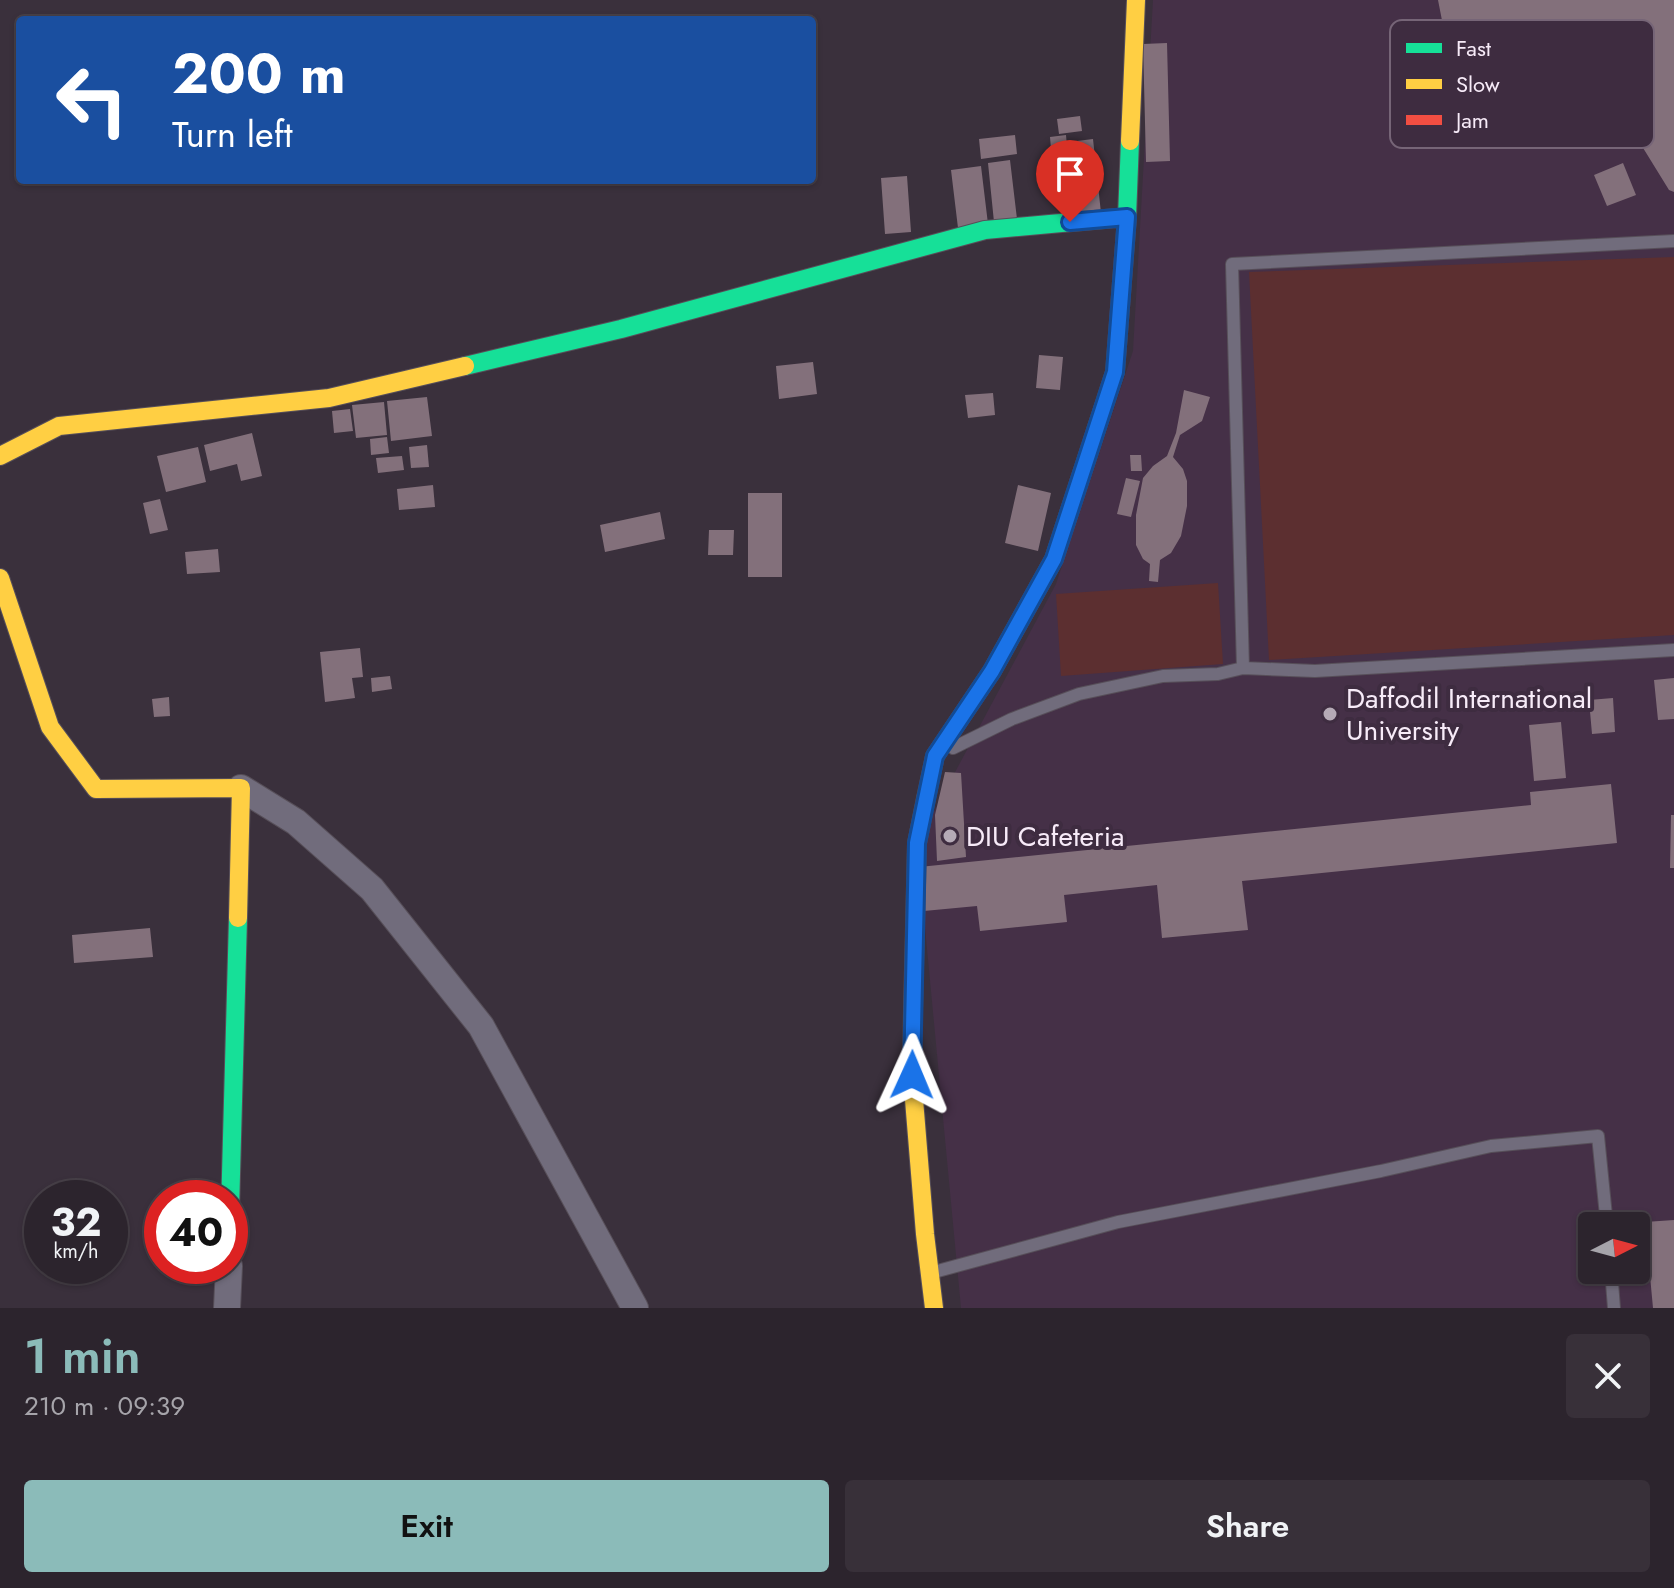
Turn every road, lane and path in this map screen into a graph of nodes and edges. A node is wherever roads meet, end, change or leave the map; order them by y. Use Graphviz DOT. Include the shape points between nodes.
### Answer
graph roads {
  1 [pos="1136,0"];
  2 [pos="1127,217"];
  3 [pos="1674,241"];
  4 [pos="0,456"];
  5 [pos="0,578"];
  6 [pos="1674,650"];
  7 [pos="1243,668"];
  8 [pos="935,756"];
  9 [pos="241,788"];
  10 [pos="231,1180"];
  11 [pos="1606,1212"];
  12 [pos="930,1273"];
  13 [pos="228,1284"];
  14 [pos="1612,1284"];
  15 [pos="227,1308"];
  16 [pos="635,1308"];
  17 [pos="934,1308"];
  18 [pos="1614,1308"];
  1 -- 2 [label="street"];
  2 -- 4 [label="street" via="985,230 621,329 329,398 59,426"];
  2 -- 8 [label="street" via="1115,372 1054,559 992,671"];
  3 -- 7 [label="lane" via="1232,264"];
  5 -- 9 [label="street" via="50,727 96,789"];
  6 -- 7 [label="lane" via="1315,671"];
  7 -- 8 [label="lane" via="1163,676 1079,694"];
  8 -- 12 [label="street" via="917,843 912,1075"];
  9 -- 10 [label="street"];
  9 -- 16 [label="street" via="296,822 372,889 481,1026"];
  11 -- 12 [label="lane" via="1598,1136 1491,1146 1118,1222"];
  12 -- 17 [label="street"];
  13 -- 15 [label="street"];
  14 -- 18 [label="lane"];
}
